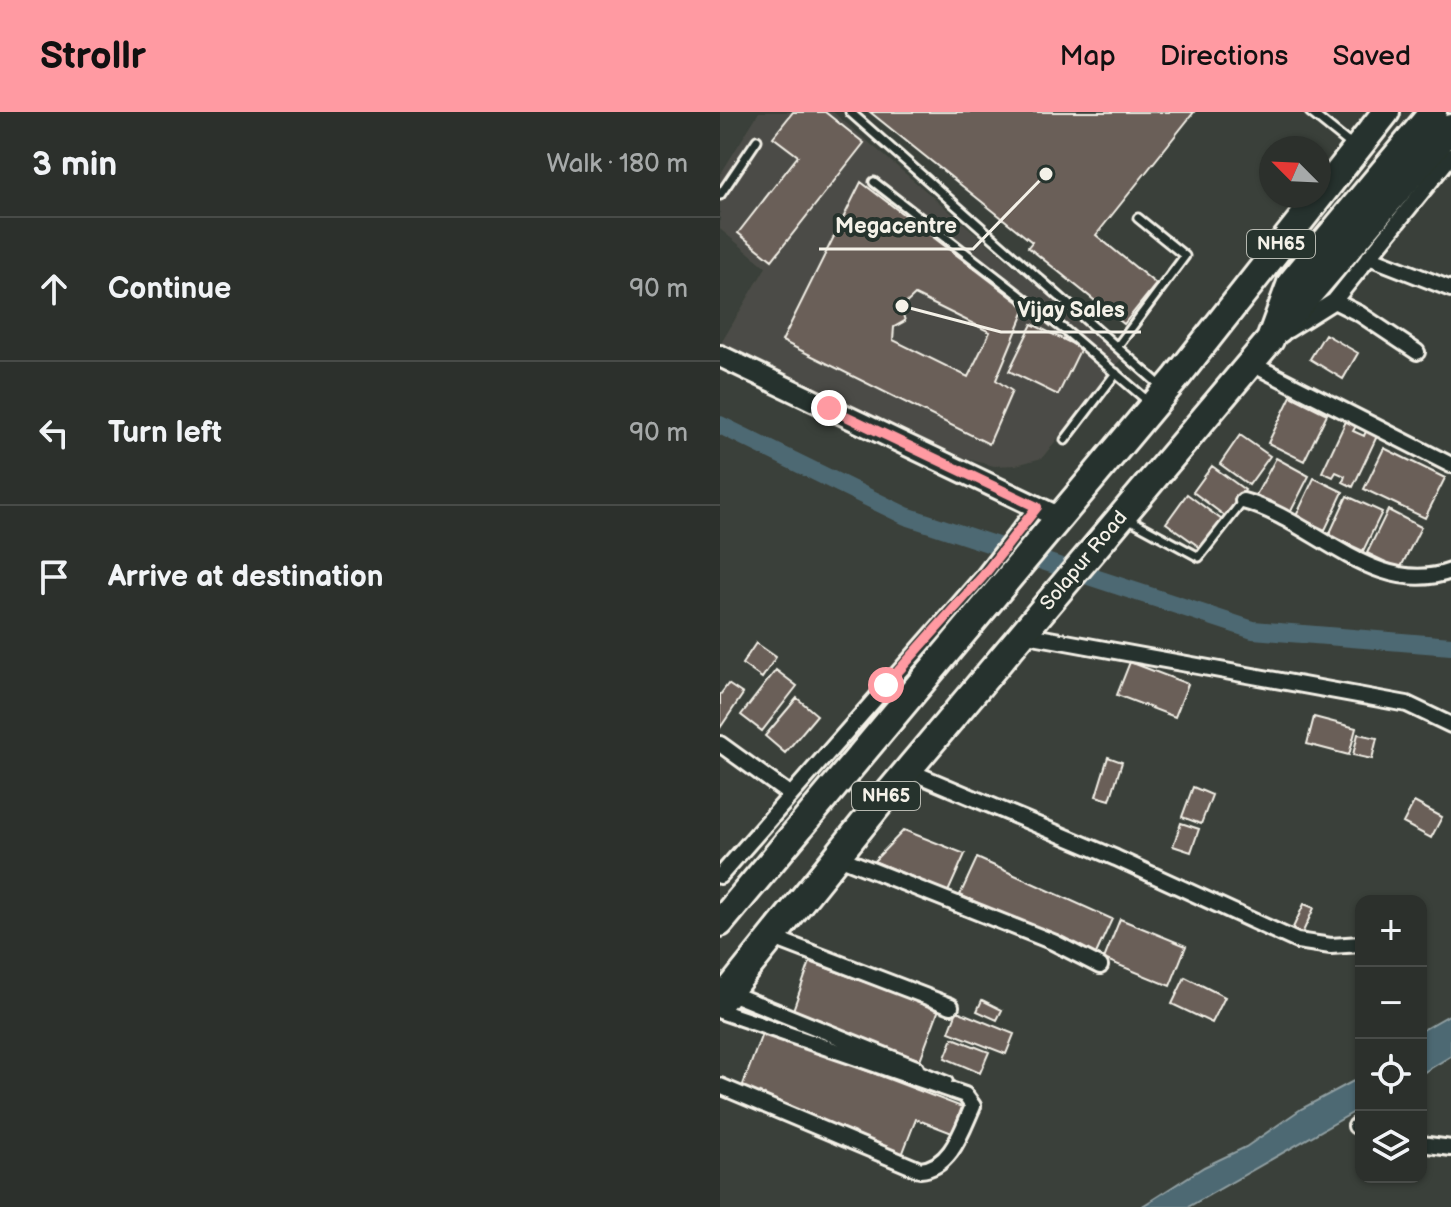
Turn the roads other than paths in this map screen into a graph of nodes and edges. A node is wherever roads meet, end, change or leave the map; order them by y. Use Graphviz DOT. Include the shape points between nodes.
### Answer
graph roads {
  1 [pos="850,112"];
  2 [pos="1310,112"];
  3 [pos="1386,112"];
  4 [pos="1433,112"];
  5 [pos="1451,128"];
  6 [pos="757,140"];
  7 [pos="1356,149"];
  8 [pos="1441,154"];
  9 [pos="874,182"];
  10 [pos="720,195"];
  11 [pos="1138,218"];
  12 [pos="1369,257"];
  13 [pos="1451,289"];
  14 [pos="1334,301"];
  15 [pos="1270,340"];
  16 [pos="1117,347"];
  17 [pos="1417,352"];
  18 [pos="720,356"];
  19 [pos="1250,363"];
  20 [pos="1116,373"];
  21 [pos="1160,398"];
  22 [pos="1065,440"];
  23 [pos="1451,465"];
  24 [pos="1243,501"];
  25 [pos="1122,514"];
  26 [pos="1042,521"];
  27 [pos="1451,571"];
  28 [pos="996,576"];
  29 [pos="1022,634"];
  30 [pos="1451,725"];
  31 [pos="720,744"];
  32 [pos="907,770"];
  33 [pos="789,794"];
  34 [pos="836,856"];
  35 [pos="720,876"];
  36 [pos="720,923"];
  37 [pos="771,937"];
  38 [pos="1355,944"];
  39 [pos="1100,966"];
  40 [pos="723,1001"];
  41 [pos="951,1006"];
  42 [pos="916,1068"];
  43 [pos="948,1081"];
  44 [pos="720,1086"];
  45 [pos="1427,1145"];
  46 [pos="1451,1148"];
  1 -- 16 [label="lane"];
  2 -- 7 [label="lane"];
  3 -- 7 [label="highway, NH65"];
  4 -- 15 [label="highway, Solapur Road / NH65" via="1291,283"];
  5 -- 8 [label="highway"];
  6 -- 10 [label="lane"];
  7 -- 21 [label="highway, NH65"];
  8 -- 12 [label="street"];
  8 -- 15 [label="highway"];
  9 -- 20 [label="lane"];
  11 -- 16 [label="lane" via="1185,256"];
  12 -- 13 [label="street"];
  12 -- 14 [label="street"];
  14 -- 15 [label="street"];
  14 -- 17 [label="street"];
  15 -- 19 [label="highway, Solapur Road / NH65"];
  16 -- 21 [label="lane"];
  18 -- 26 [label="street"];
  19 -- 23 [label="street"];
  19 -- 25 [label="highway, Solapur Road / NH65"];
  20 -- 21 [label="lane"];
  20 -- 22 [label="lane"];
  21 -- 26 [label="highway, NH65"];
  24 -- 25 [label="lane" via="1199,557"];
  24 -- 27 [label="street" via="1386,573 1432,578"];
  25 -- 29 [label="highway, Solapur Road / NH65"];
  26 -- 28 [label="highway, NH65"];
  28 -- 33 [label="street"];
  28 -- 36 [label="highway, NH65"];
  29 -- 30 [label="street" via="1407,704"];
  29 -- 32 [label="highway, Solapur Road / NH65"];
  31 -- 33 [label="street"];
  32 -- 34 [label="highway, Solapur Road / NH65"];
  32 -- 38 [label="street" via="1297,941"];
  33 -- 35 [label="street"];
  34 -- 37 [label="highway, Solapur Road / NH65"];
  34 -- 39 [label="street" via="1053,942"];
  37 -- 40 [label="highway, Solapur Road / NH65"];
  37 -- 41 [label="street"];
  40 -- 42 [label="street"];
  40 -- 44 [label="street" via="965,1095 973,1106 953,1151 920,1170"];
  42 -- 43 [label="lane"];
  45 -- 46 [label="street"];
}
